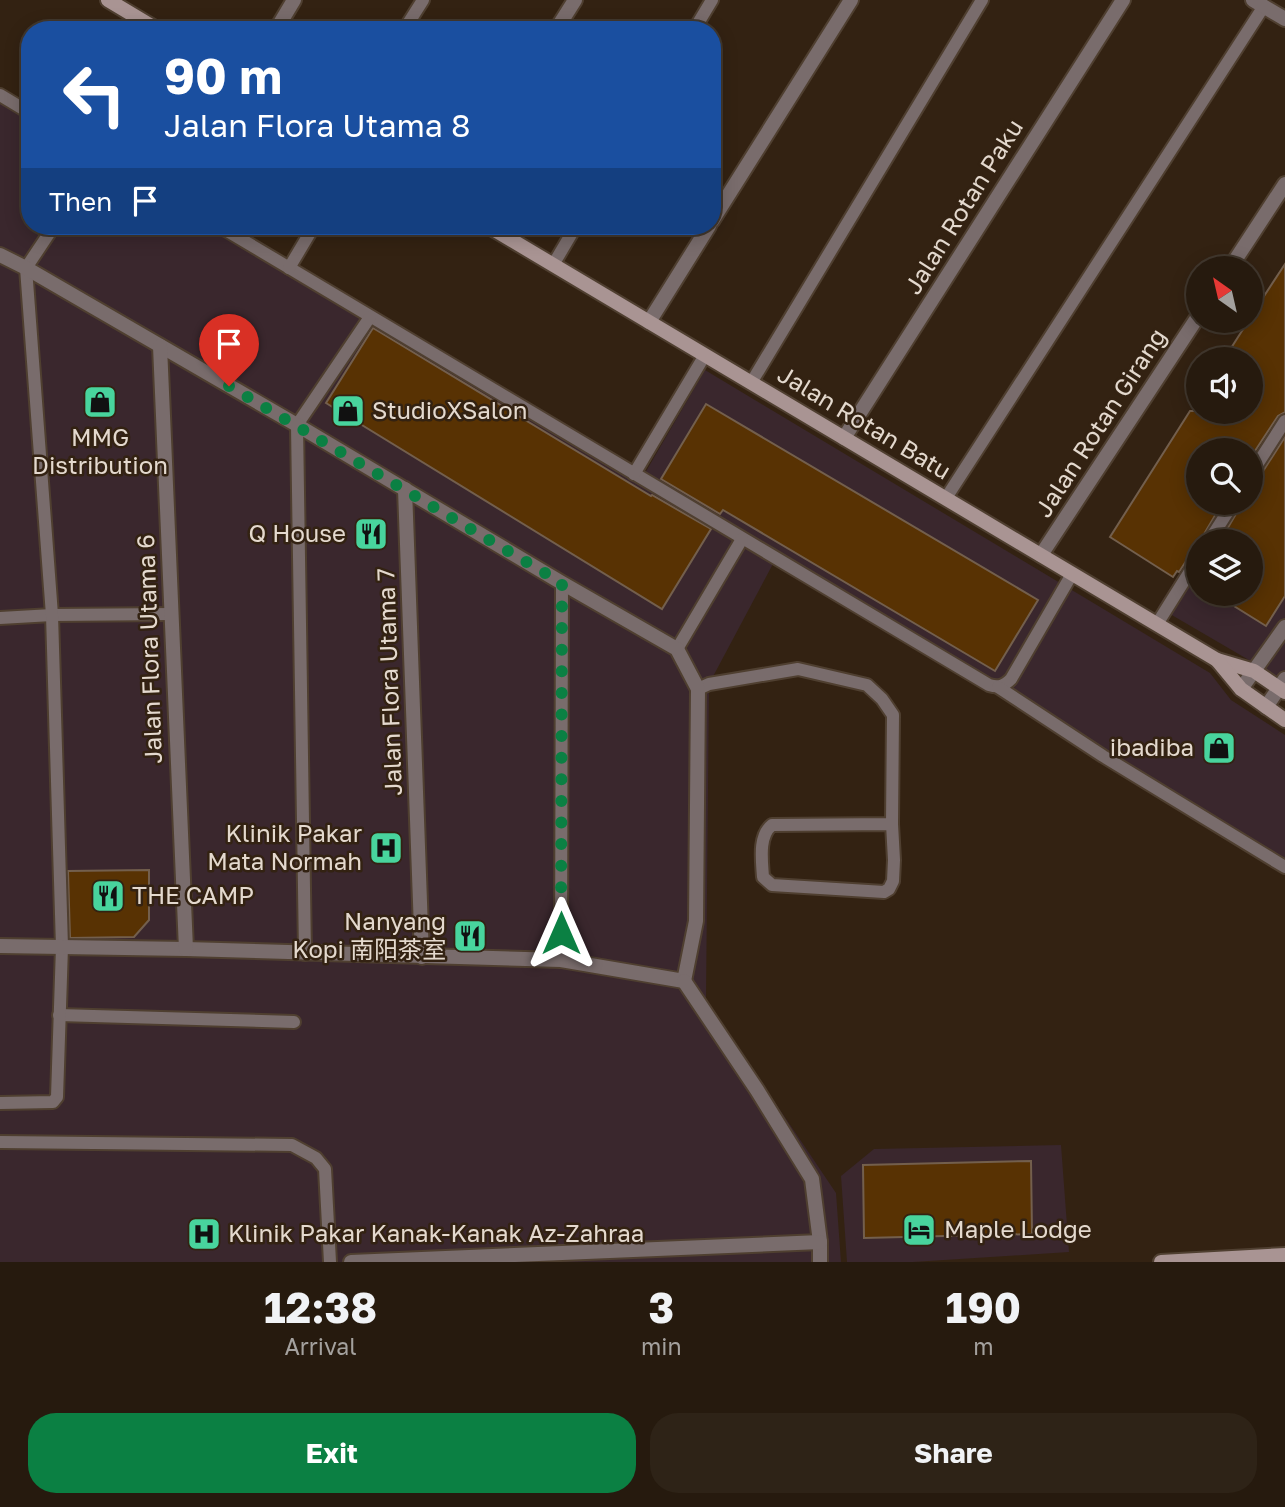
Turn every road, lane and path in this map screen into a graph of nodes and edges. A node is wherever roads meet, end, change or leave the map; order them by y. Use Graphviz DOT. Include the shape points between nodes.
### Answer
graph roads {
  1 [pos="108,0"];
  2 [pos="294,0"];
  3 [pos="423,0"];
  4 [pos="575,0"];
  5 [pos="712,0"];
  6 [pos="851,0"];
  7 [pos="982,0"];
  8 [pos="1123,0"];
  9 [pos="1258,3"];
  10 [pos="1285,19"];
  11 [pos="143,21"];
  12 [pos="281,21"];
  13 [pos="410,21"];
  14 [pos="562,21"];
  15 [pos="699,21"];
  16 [pos="0,95"];
  17 [pos="21,108"];
  18 [pos="1285,184"];
  19 [pos="721,207"];
  20 [pos="48,235"];
  21 [pos="234,235"];
  22 [pos="309,235"];
  23 [pos="503,235"];
  24 [pos="571,235"];
  25 [pos="703,235"];
  26 [pos="0,255"];
  27 [pos="1238,256"];
  28 [pos="553,265"];
  29 [pos="26,268"];
  30 [pos="289,268"];
  31 [pos="370,317"];
  32 [pos="649,322"];
  33 [pos="1188,333"];
  34 [pos="160,346"];
  35 [pos="705,355"];
  36 [pos="751,383"];
  37 [pos="1285,421"];
  38 [pos="297,425"];
  39 [pos="844,438"];
  40 [pos="1263,455"];
  41 [pos="634,474"];
  42 [pos="405,489"];
  43 [pos="946,498"];
  44 [pos="742,539"];
  45 [pos="1041,555"];
  46 [pos="1072,574"];
  47 [pos="1186,578"];
  48 [pos="562,583"];
  49 [pos="172,614"];
  50 [pos="52,615"];
  51 [pos="0,618"];
  52 [pos="1157,624"];
  53 [pos="1285,627"];
  54 [pos="677,649"];
  55 [pos="1217,660"];
  56 [pos="1254,671"];
  57 [pos="1283,686"];
  58 [pos="998,687"];
  59 [pos="698,688"];
  60 [pos="1241,689"];
  61 [pos="1266,707"];
  62 [pos="1285,720"];
  63 [pos="892,824"];
  64 [pos="1285,867"];
  65 [pos="0,946"];
  66 [pos="62,947"];
  67 [pos="186,949"];
  68 [pos="305,954"];
  69 [pos="422,957"];
  70 [pos="561,960"];
  71 [pos="684,981"];
  72 [pos="60,1015"];
  73 [pos="294,1022"];
  74 [pos="0,1103"];
  75 [pos="0,1142"];
  76 [pos="820,1242"];
  77 [pos="1285,1255"];
  78 [pos="330,1262"];
  79 [pos="351,1262"];
  80 [pos="820,1262"];
  81 [pos="1161,1262"];
  1 -- 11 [label="street"];
  2 -- 12 [label="street"];
  3 -- 13 [label="lane"];
  4 -- 14 [label="street"];
  5 -- 15 [label="lane"];
  6 -- 19 [label="street"];
  7 -- 36 [label="lane"];
  8 -- 39 [label="street, Jalan Rotan Paku"];
  9 -- 10 [label="street"];
  9 -- 43 [label="lane"];
  16 -- 17 [label="lane"];
  18 -- 27 [label="street"];
  20 -- 29 [label="lane"];
  21 -- 30 [label="lane"];
  22 -- 30 [label="lane"];
  23 -- 28 [label="street, Jalan Rotan Batu"];
  24 -- 28 [label="lane"];
  25 -- 32 [label="street"];
  26 -- 29 [label="street"];
  28 -- 32 [label="street, Jalan Rotan Batu"];
  29 -- 34 [label="street"];
  29 -- 50 [label="lane"];
  30 -- 31 [label="lane"];
  31 -- 38 [label="lane"];
  31 -- 41 [label="lane"];
  32 -- 35 [label="street, Jalan Rotan Batu"];
  33 -- 45 [label="street, Jalan Rotan Girang"];
  34 -- 38 [label="street"];
  34 -- 49 [label="street, Jalan Flora Utama 6"];
  35 -- 36 [label="street, Jalan Rotan Batu"];
  35 -- 41 [label="lane"];
  36 -- 39 [label="street, Jalan Rotan Batu"];
  37 -- 40 [label="lane"];
  38 -- 42 [label="street"];
  38 -- 68 [label="lane"];
  39 -- 43 [label="street, Jalan Rotan Batu"];
  41 -- 44 [label="lane"];
  42 -- 48 [label="street"];
  42 -- 69 [label="street, Jalan Flora Utama 7"];
  43 -- 45 [label="street, Jalan Rotan Batu"];
  44 -- 54 [label="lane"];
  44 -- 58 [label="lane"];
  45 -- 46 [label="street, Jalan Rotan Batu"];
  46 -- 52 [label="street, Jalan Rotan Batu"];
  46 -- 58 [label="lane" via="1012,679"];
  47 -- 52 [label="lane"];
  48 -- 54 [label="street"];
  48 -- 70 [label="lane"];
  49 -- 50 [label="lane"];
  49 -- 67 [label="street, Jalan Flora Utama 6"];
  50 -- 51 [label="lane"];
  50 -- 66 [label="lane"];
  52 -- 55 [label="street, Jalan Rotan Batu"];
  53 -- 56 [label="street"];
  54 -- 59 [label="street"];
  55 -- 56 [label="street, Jalan Rotan Batu"];
  55 -- 60 [label="street, Jalan Rotan Batu"];
  56 -- 57 [label="street, Jalan Rotan Batu"];
  56 -- 60 [label="street"];
  57 -- 61 [label="street"];
  58 -- 64 [label="lane"];
  59 -- 63 [label="lane" via="798,669 867,685 893,715"];
  59 -- 71 [label="street" via="696,922"];
  60 -- 61 [label="street, Jalan Rotan Batu"];
  61 -- 62 [label="street, Jalan Rotan Batu"];
  63 -- 63 [label="lane" via="893,881 884,892 772,885 763,877 763,837 772,825"];
  65 -- 66 [label="street"];
  66 -- 67 [label="street"];
  66 -- 72 [label="lane"];
  67 -- 68 [label="street"];
  68 -- 69 [label="street"];
  69 -- 70 [label="street"];
  70 -- 71 [label="street"];
  71 -- 76 [label="street" via="812,1179"];
  72 -- 73 [label="lane"];
  72 -- 74 [label="lane" via="56,1100"];
  75 -- 78 [label="lane" via="292,1145 316,1158 325,1169"];
  76 -- 79 [label="street"];
  76 -- 80 [label="street"];
  77 -- 81 [label="street"];
}
